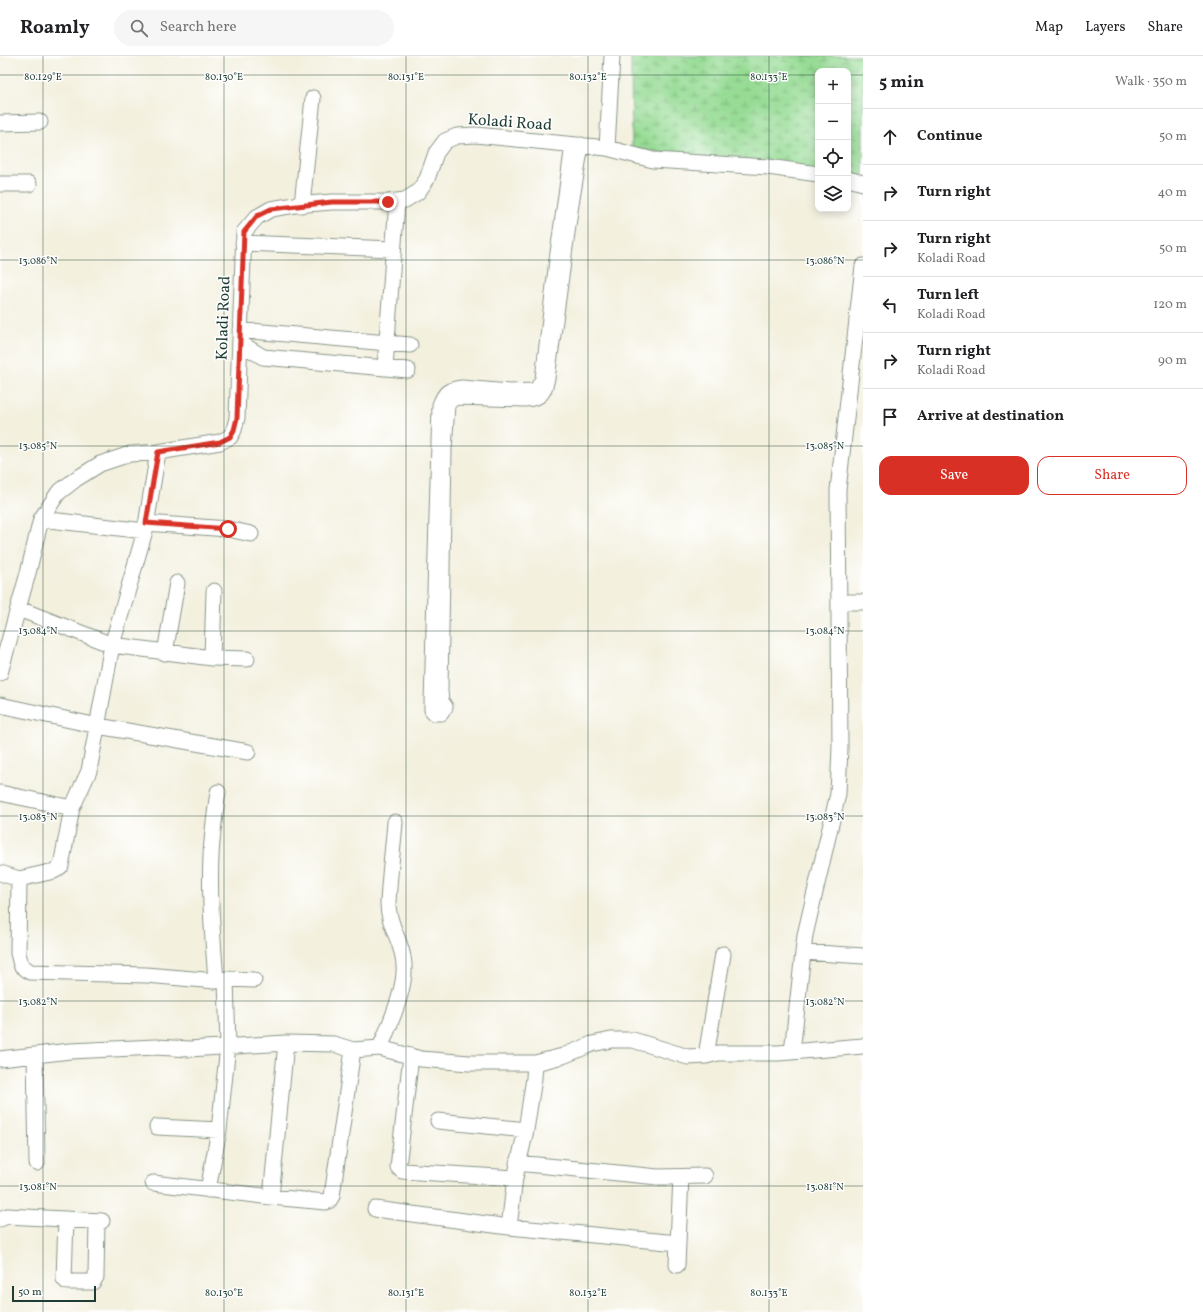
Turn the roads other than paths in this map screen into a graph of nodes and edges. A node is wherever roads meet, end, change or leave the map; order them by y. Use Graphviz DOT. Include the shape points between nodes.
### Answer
graph roads {
  1 [pos="612,56"];
  2 [pos="312,98"];
  3 [pos="40,122"];
  4 [pos="0,123"];
  5 [pos="577,145"];
  6 [pos="607,148"];
  7 [pos="815,174"];
  8 [pos="851,180"];
  9 [pos="863,183"];
  10 [pos="0,184"];
  11 [pos="29,184"];
  12 [pos="397,201"];
  13 [pos="302,204"];
  14 [pos="243,243"];
  15 [pos="393,249"];
  16 [pos="863,266"];
  17 [pos="240,336"];
  18 [pos="387,343"];
  19 [pos="410,346"];
  20 [pos="385,368"];
  21 [pos="408,370"];
  22 [pos="158,452"];
  23 [pos="41,519"];
  24 [pos="146,527"];
  25 [pos="251,534"];
  26 [pos="177,583"];
  27 [pos="214,591"];
  28 [pos="839,602"];
  29 [pos="863,602"];
  30 [pos="18,608"];
  31 [pos="112,645"];
  32 [pos="164,653"];
  33 [pos="212,658"];
  34 [pos="247,659"];
  35 [pos="0,673"];
  36 [pos="0,705"];
  37 [pos="98,726"];
  38 [pos="248,752"];
  39 [pos="218,792"];
  40 [pos="0,793"];
  41 [pos="72,808"];
  42 [pos="395,822"];
  43 [pos="0,873"];
  44 [pos="19,879"];
  45 [pos="803,952"];
  46 [pos="723,954"];
  47 [pos="863,956"];
  48 [pos="221,980"];
  49 [pos="254,980"];
  50 [pos="286,1043"];
  51 [pos="228,1046"];
  52 [pos="863,1046"];
  53 [pos="380,1048"];
  54 [pos="353,1050"];
  55 [pos="792,1052"];
  56 [pos="35,1055"];
  57 [pos="412,1056"];
  58 [pos="706,1056"];
  59 [pos="0,1059"];
  60 [pos="535,1063"];
  61 [pos="438,1121"];
  62 [pos="157,1127"];
  63 [pos="219,1130"];
  64 [pos="526,1130"];
  65 [pos="37,1163"];
  66 [pos="516,1171"];
  67 [pos="705,1176"];
  68 [pos="681,1177"];
  69 [pos="153,1183"];
  70 [pos="208,1190"];
  71 [pos="271,1197"];
  72 [pos="375,1209"];
  73 [pos="0,1219"];
  74 [pos="66,1219"];
  75 [pos="509,1226"];
  76 [pos="678,1243"];
  77 [pos="677,1265"];
  1 -- 6 [label="street"];
  2 -- 13 [label="street"];
  3 -- 4 [label="street"];
  5 -- 5 [label="street" via="557,260 546,359 540,386 536,391 526,392 451,389 440,405 432,704 435,713 442,713 445,706 440,695 440,675 447,406 456,397 525,399 534,398 542,392 547,378"];
  5 -- 6 [label="street, Koladi Road"];
  5 -- 12 [label="street, Koladi Road" via="476,135 457,136 445,141 436,153 427,179 418,192 405,200"];
  6 -- 7 [label="street, Koladi Road" via="653,160 768,166"];
  8 -- 9 [label="street"];
  10 -- 11 [label="street"];
  12 -- 13 [label="street, Koladi Road"];
  12 -- 15 [label="street"];
  13 -- 14 [label="street, Koladi Road" via="271,209 257,216 244,232"];
  14 -- 15 [label="street"];
  14 -- 17 [label="street, Koladi Road"];
  15 -- 18 [label="street"];
  16 -- 28 [label="street" via="838,490"];
  17 -- 18 [label="street"];
  17 -- 20 [label="street" via="263,357"];
  17 -- 22 [label="street, Koladi Road" via="237,418 230,437 220,442"];
  18 -- 19 [label="street"];
  18 -- 20 [label="street"];
  20 -- 21 [label="street"];
  22 -- 23 [label="street, Koladi Road" via="130,454 100,464 58,494"];
  22 -- 24 [label="street"];
  23 -- 24 [label="street"];
  23 -- 30 [label="street, Koladi Road"];
  24 -- 25 [label="street" via="228,529"];
  24 -- 31 [label="street"];
  26 -- 32 [label="street"];
  27 -- 33 [label="street"];
  28 -- 29 [label="street"];
  28 -- 45 [label="street" via="838,794"];
  30 -- 31 [label="street"];
  30 -- 35 [label="street, Koladi Road"];
  31 -- 32 [label="street"];
  31 -- 37 [label="street"];
  32 -- 33 [label="street"];
  33 -- 34 [label="street"];
  36 -- 37 [label="street"];
  37 -- 38 [label="street"];
  37 -- 41 [label="street" via="89,771"];
  39 -- 48 [label="street" via="213,831 210,904"];
  40 -- 41 [label="street"];
  41 -- 44 [label="street" via="61,866 54,871"];
  42 -- 53 [label="street" via="388,906 404,959 404,973 401,992"];
  43 -- 44 [label="street"];
  44 -- 48 [label="street" via="18,953 21,965 30,972"];
  45 -- 47 [label="street"];
  45 -- 55 [label="street"];
  46 -- 58 [label="street"];
  48 -- 49 [label="street"];
  48 -- 51 [label="street"];
  50 -- 51 [label="street"];
  50 -- 54 [label="street" via="334,1044"];
  50 -- 71 [label="street"];
  51 -- 56 [label="street" via="189,1049 156,1047"];
  51 -- 63 [label="street"];
  52 -- 55 [label="street"];
  53 -- 54 [label="street"];
  53 -- 57 [label="street"];
  54 -- 71 [label="street" via="331,1198 326,1202"];
  55 -- 58 [label="street"];
  56 -- 59 [label="street"];
  56 -- 65 [label="street"];
  57 -- 60 [label="street" via="468,1064"];
  57 -- 66 [label="street" via="398,1167 402,1171"];
  58 -- 60 [label="street" via="688,1057 633,1040 611,1040"];
  60 -- 64 [label="street"];
  61 -- 64 [label="street"];
  62 -- 63 [label="street"];
  63 -- 70 [label="street"];
  64 -- 66 [label="street"];
  66 -- 68 [label="street"];
  66 -- 75 [label="street"];
  67 -- 68 [label="street"];
  68 -- 76 [label="street"];
  69 -- 70 [label="street"];
  70 -- 71 [label="street"];
  72 -- 75 [label="street"];
  73 -- 74 [label="street" via="7,1216"];
  74 -- 74 [label="street" via="100,1221 96,1277 93,1282 67,1282 64,1279"];
  75 -- 76 [label="street"];
  76 -- 77 [label="street"];
}
